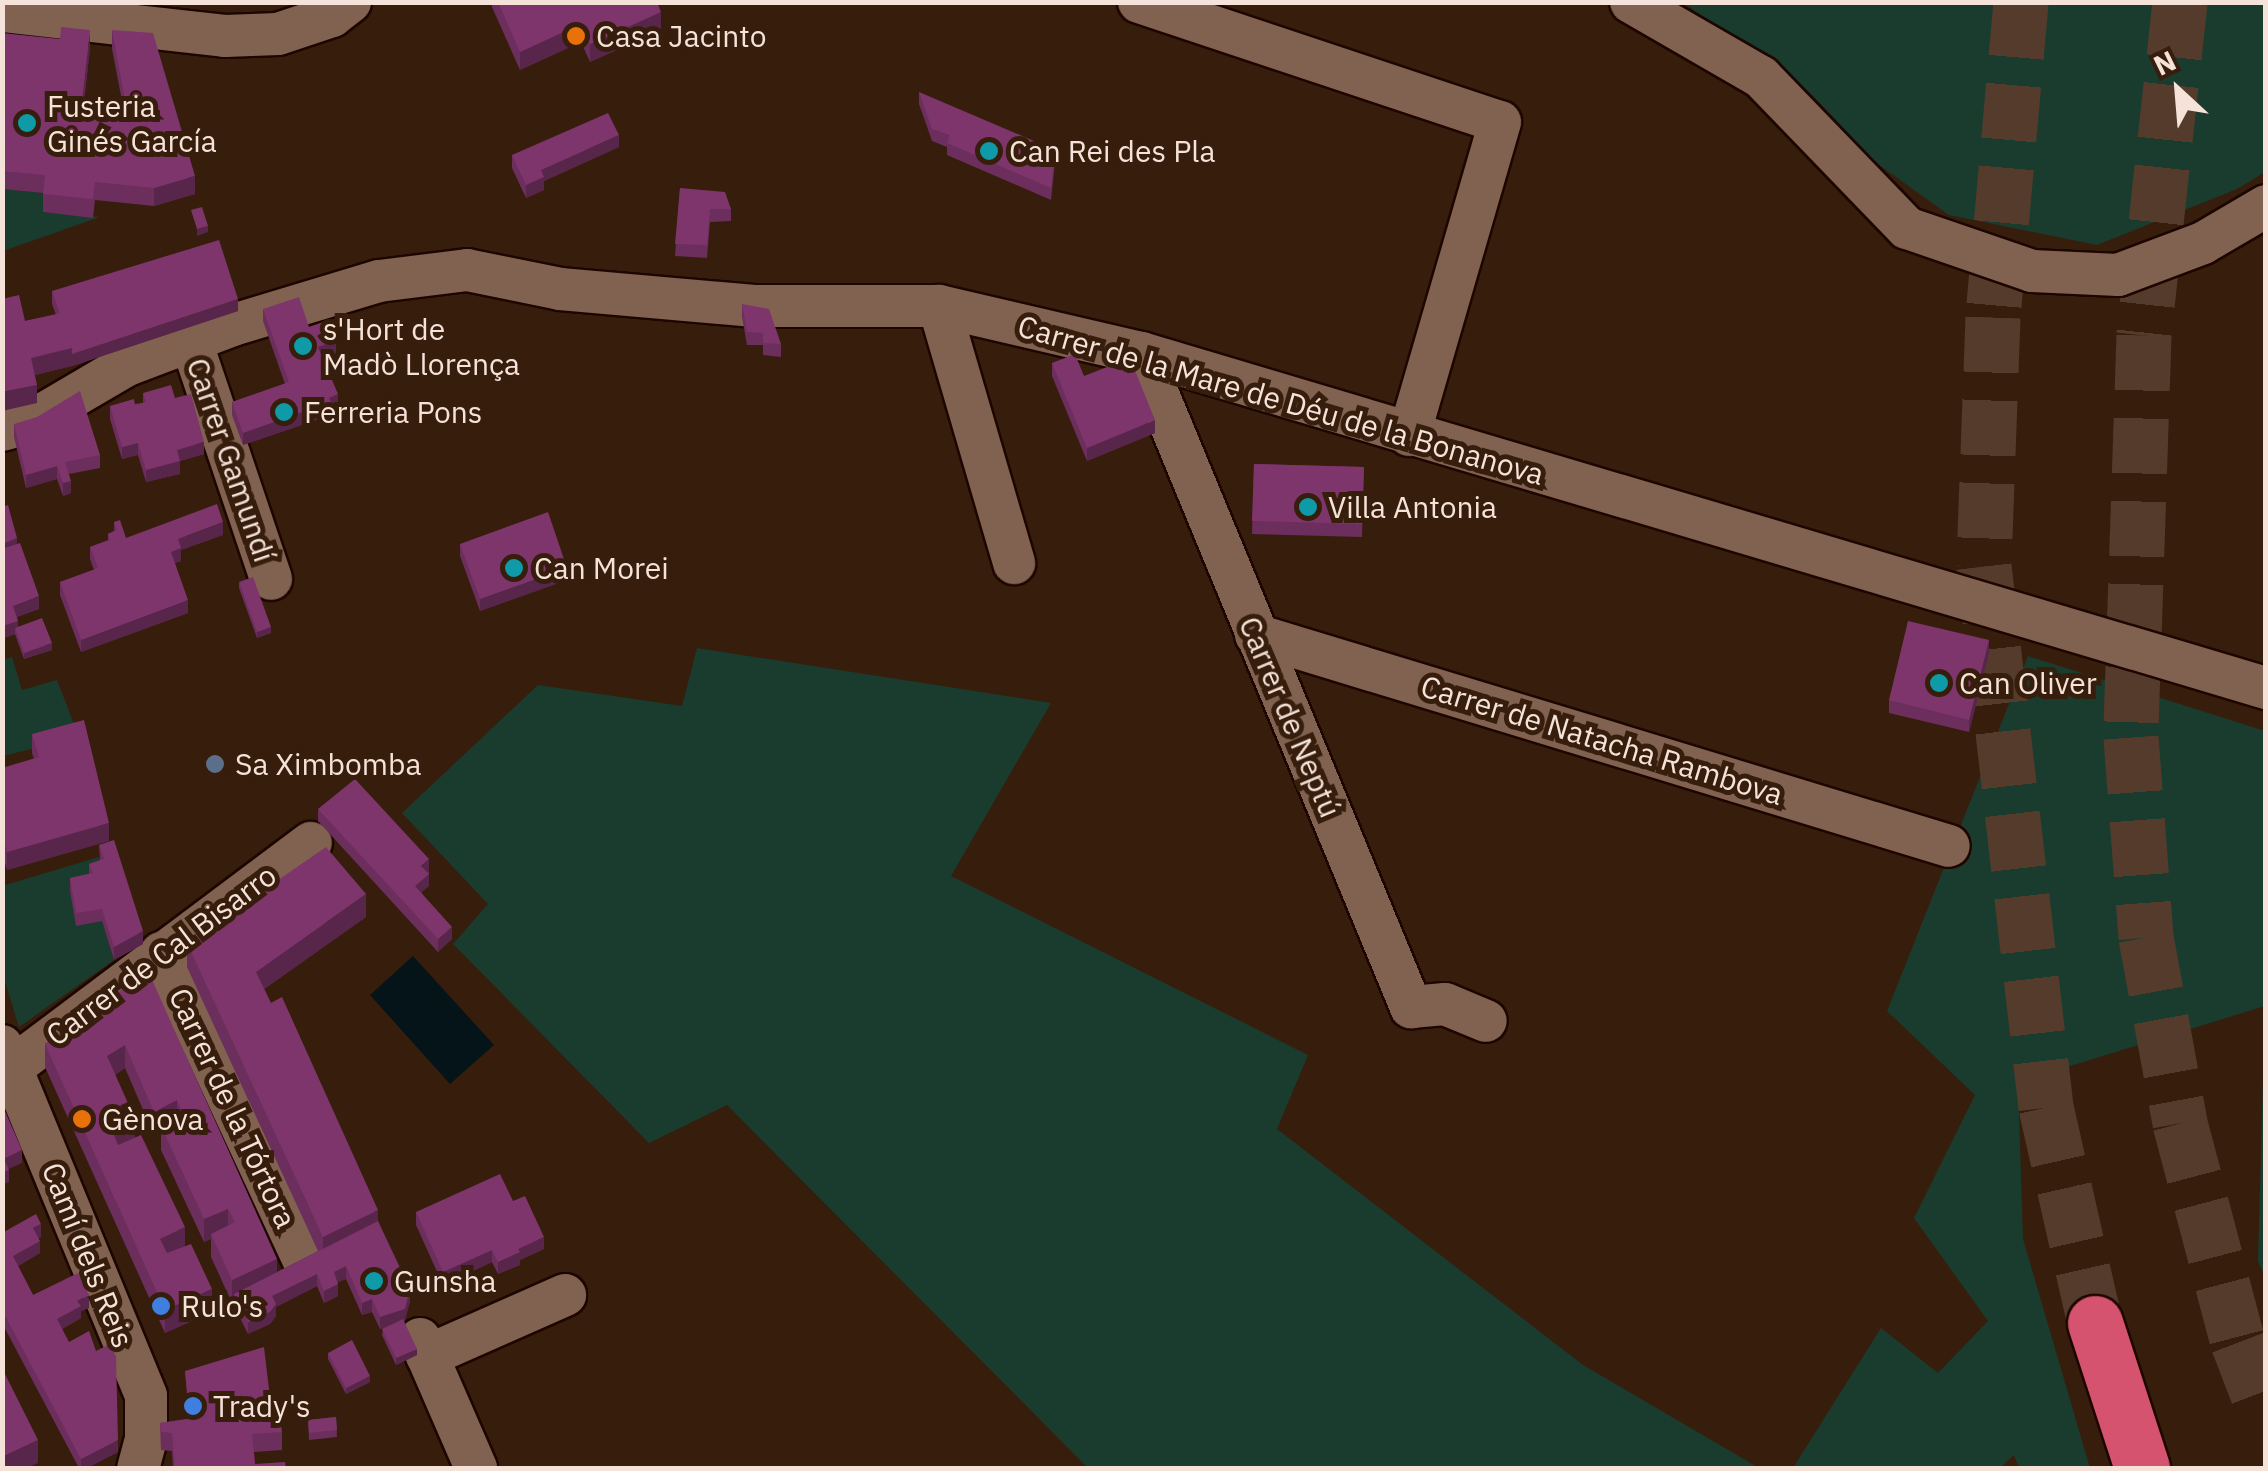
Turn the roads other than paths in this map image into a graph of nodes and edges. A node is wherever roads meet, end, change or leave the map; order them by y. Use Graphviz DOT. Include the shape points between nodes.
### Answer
graph roads {
  1 [pos="350,2"];
  2 [pos="1139,2"];
  3 [pos="1631,2"];
  4 [pos="2,10"];
  5 [pos="2266,206"];
  6 [pos="939,306"];
  7 [pos="191,341"];
  8 [pos="1142,353"];
  9 [pos="2,430"];
  10 [pos="1408,435"];
  11 [pos="1014,564"];
  12 [pos="271,579"];
  13 [pos="1256,635"];
  14 [pos="2266,688"];
  15 [pos="311,843"];
  16 [pos="1949,846"];
  17 [pos="162,953"];
  18 [pos="1486,1021"];
  19 [pos="7,1058"];
  20 [pos="305,1263"];
  21 [pos="565,1295"];
  22 [pos="2095,1323"];
  23 [pos="138,1468"];
  24 [pos="476,1468"];
  25 [pos="2142,1468"];
  1 -- 4 [label="street" via="332,16 278,34 225,36"];
  2 -- 10 [label="street" via="1500,122"];
  3 -- 5 [label="street" via="1761,77 1907,228 2032,271 2118,275 2203,243"];
  6 -- 7 [label="street, Carrer de la Mare de Déu de la Bonanova" via="754,306 560,289 467,270 379,281"];
  6 -- 8 [label="street, Carrer de la Mare de Déu de la Bonanova"];
  6 -- 11 [label="street"];
  7 -- 9 [label="street, Carrer de la Mare de Déu de la Bonanova" via="127,365 28,423"];
  7 -- 12 [label="street, Carrer Gamundí"];
  8 -- 10 [label="street, Carrer de la Mare de Déu de la Bonanova"];
  8 -- 13 [label="street, Carrer de Neptú"];
  10 -- 14 [label="street, Carrer de la Mare de Déu de la Bonanova"];
  13 -- 16 [label="street, Carrer de Natacha Rambova"];
  13 -- 18 [label="street, Carrer de Neptú" via="1411,1006 1446,1004"];
  15 -- 17 [label="street, Carrer de Cal Bisarro"];
  17 -- 19 [label="street, Carrer de Cal Bisarro"];
  17 -- 20 [label="street, Carrer de la Tórtora"];
  19 -- 23 [label="street, Camí dels Reis" via="146,1396"];
  21 -- 24 [label="street" via="423,1348"];
  22 -- 25 [label="highway"];
}
